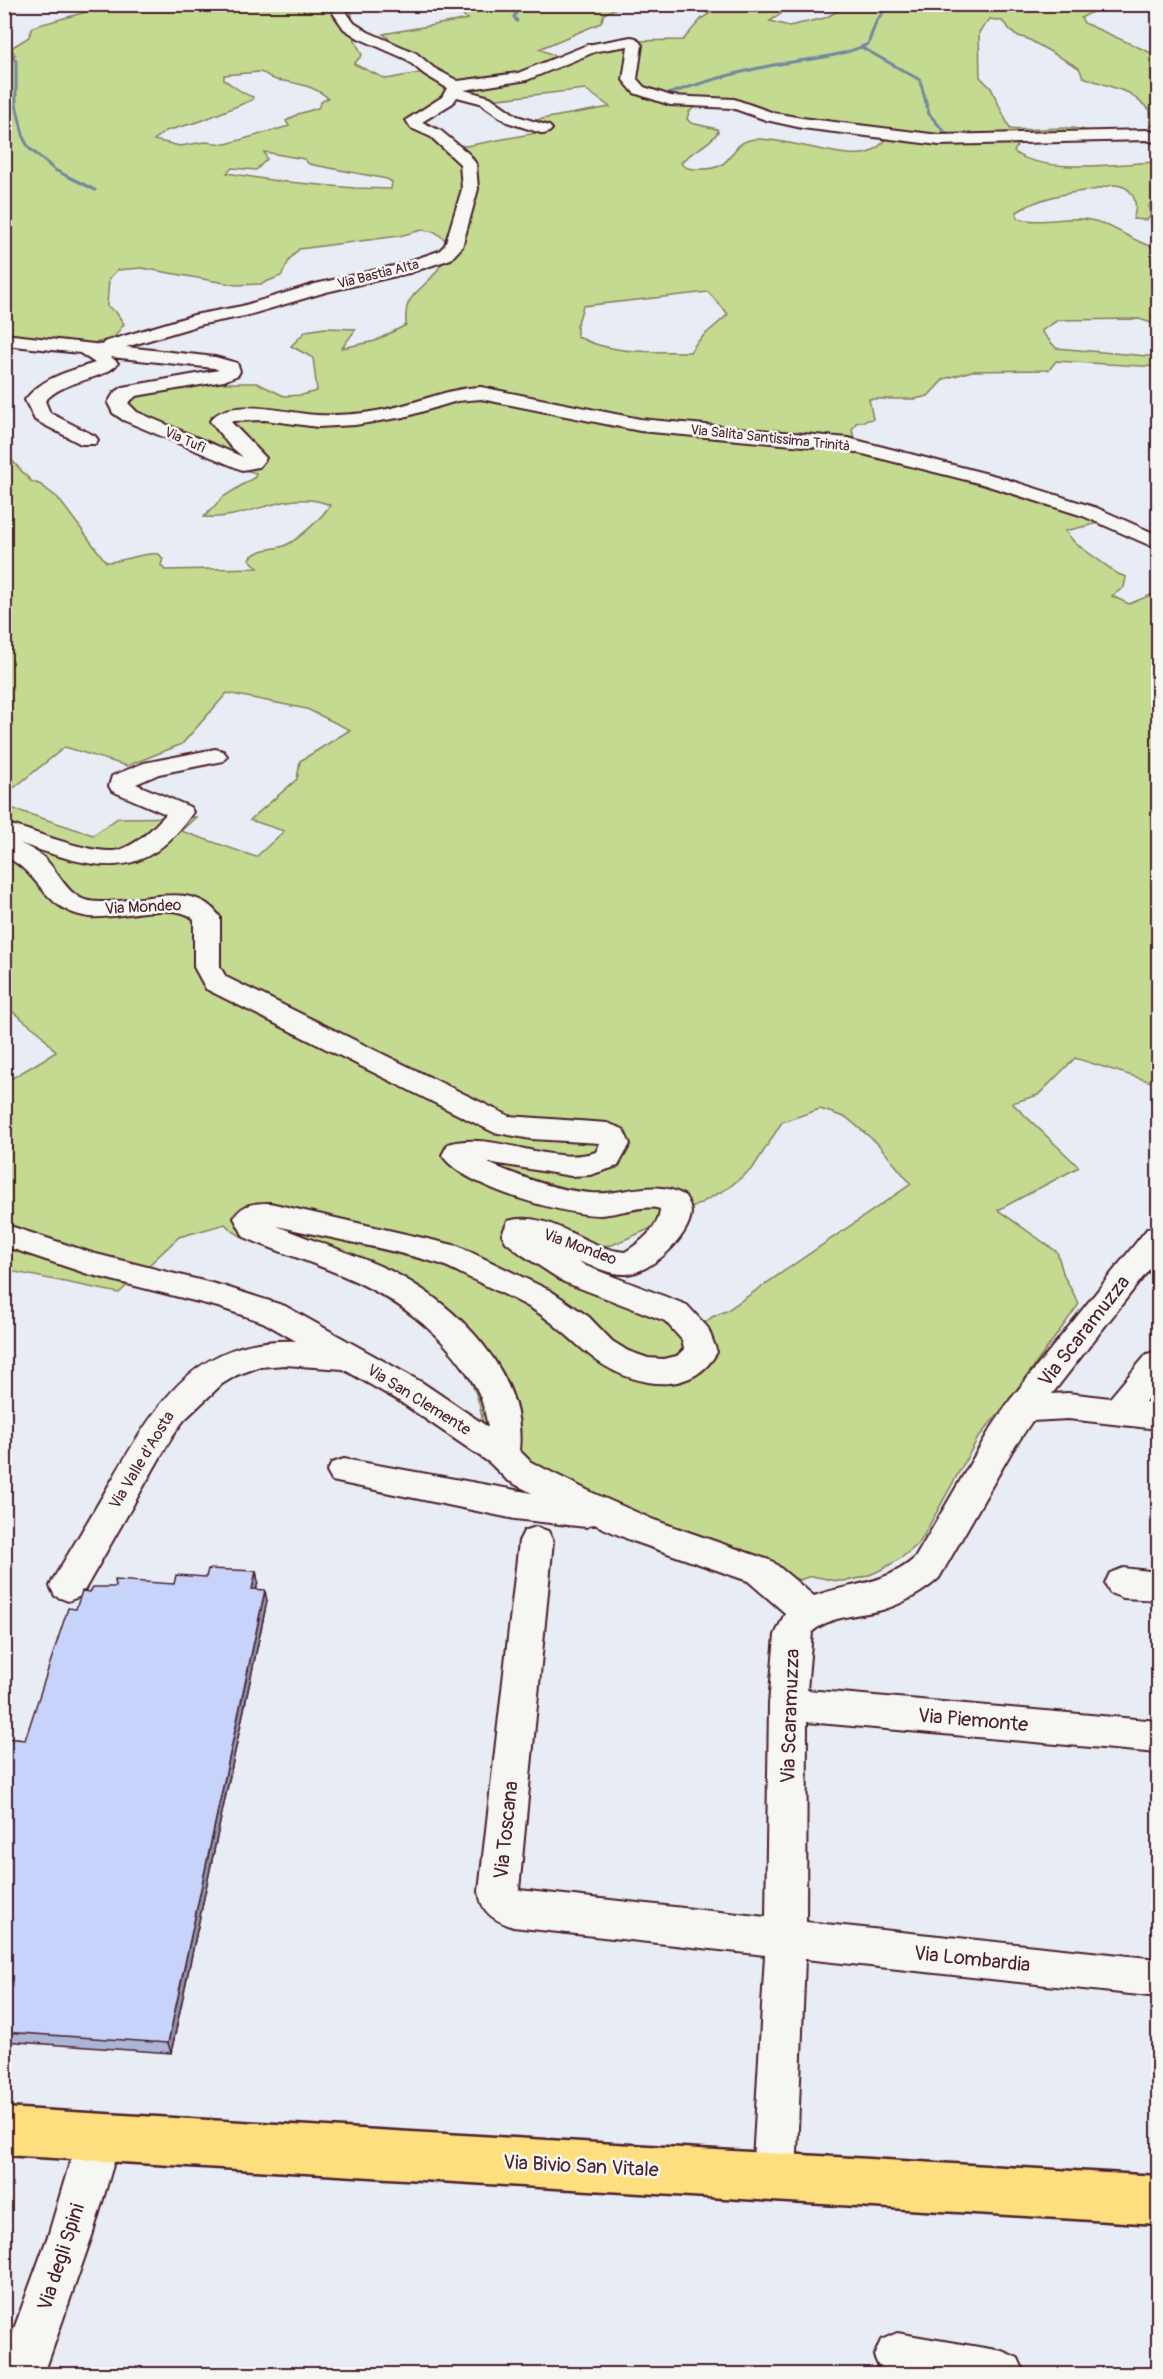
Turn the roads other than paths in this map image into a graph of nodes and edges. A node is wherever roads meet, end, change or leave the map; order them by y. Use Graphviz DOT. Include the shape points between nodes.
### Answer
graph roads {
  1 [pos="341,4"];
  2 [pos="454,88"];
  3 [pos="544,129"];
  4 [pos="1158,138"];
  5 [pos="4,339"];
  6 [pos="79,347"];
  7 [pos="100,350"];
  8 [pos="512,399"];
  9 [pos="88,440"];
  10 [pos="1158,543"];
  11 [pos="215,756"];
  12 [pos="4,830"];
  13 [pos="4,846"];
  14 [pos="4,1235"];
  15 [pos="1158,1237"];
  16 [pos="349,1357"];
  17 [pos="1158,1363"];
  18 [pos="1022,1409"];
  19 [pos="1118,1412"];
  20 [pos="1158,1416"];
  21 [pos="502,1454"];
  22 [pos="344,1472"];
  23 [pos="610,1516"];
  24 [pos="536,1541"];
  25 [pos="1123,1583"];
  26 [pos="1158,1586"];
  27 [pos="68,1587"];
  28 [pos="809,1613"];
  29 [pos="788,1704"];
  30 [pos="1158,1737"];
  31 [pos="786,1939"];
  32 [pos="1158,1978"];
  33 [pos="4,2131"];
  34 [pos="99,2138"];
  35 [pos="774,2178"];
  36 [pos="1158,2200"];
  37 [pos="897,2356"];
  38 [pos="21,2374"];
  39 [pos="1002,2374"];
  1 -- 2 [label="street" via="343,17 354,29 411,56"];
  2 -- 3 [label="street" via="485,100 512,119"];
  2 -- 4 [label="street" via="525,76 590,50 631,41 636,48 630,80 639,90 670,100 734,104 802,123 939,140 1146,135"];
  2 -- 7 [label="street, Via Bastia Alta" via="448,100 414,120 468,164 470,189 453,247 445,255 245,311 200,319"];
  5 -- 6 [label="street, Via Tufi"];
  6 -- 7 [label="street, Via Tufi"];
  6 -- 9 [label="street" via="109,363 43,390 35,400 42,416"];
  7 -- 8 [label="street, Via Tufi" via="230,367 231,371 224,375 130,391 118,403 130,416 242,464 252,464 256,458 220,421 228,414 321,421 393,414 457,393"];
  8 -- 10 [label="street, Via Salita Santissima Trinità" via="640,425 848,444 973,476 1089,512"];
  11 -- 12 [label="street" via="153,768 121,781 123,789 181,812 141,849 125,857 70,850"];
  13 -- 21 [label="street, Via Mondeo" via="35,863 61,897 75,906 111,910 179,903 197,908 205,914 208,924 207,967 216,983 406,1079 503,1125 607,1132 615,1144 608,1159 589,1166 555,1165 484,1150 458,1151 463,1163 508,1182 584,1203 626,1202 655,1196 674,1203 676,1214 670,1227 657,1243 629,1262 622,1263 529,1228 517,1234 574,1274 676,1313 698,1336 700,1352 687,1367 663,1371 617,1360 601,1350 578,1325 540,1299 447,1254 270,1214 249,1218 255,1229 395,1287 435,1319 478,1361 491,1382 504,1421 506,1440"];
  14 -- 16 [label="street, Via San Clemente" via="88,1263 264,1311"];
  15 -- 18 [label="street, Via Scaramuzza"];
  16 -- 21 [label="street, Via San Clemente" via="411,1392"];
  16 -- 27 [label="street, Via Valle d'Aosta" via="265,1355 222,1367 195,1385 161,1426"];
  17 -- 19 [label="street"];
  18 -- 19 [label="street" via="1068,1406"];
  18 -- 28 [label="street, Via Scaramuzza" via="927,1568 882,1595"];
  19 -- 20 [label="street"];
  21 -- 23 [label="street, Via San Clemente" via="519,1471"];
  22 -- 23 [label="street" via="515,1505"];
  23 -- 28 [label="street, Via San Clemente" via="760,1571"];
  24 -- 31 [label="street, Via Toscana" via="500,1900 513,1909"];
  25 -- 26 [label="street"];
  28 -- 29 [label="street, Via Scaramuzza" via="798,1623 793,1635"];
  29 -- 30 [label="street, Via Piemonte"];
  29 -- 31 [label="street, Via Scaramuzza"];
  31 -- 32 [label="street, Via Lombardia"];
  31 -- 35 [label="street, Via Scaramuzza"];
  33 -- 34 [label="main road, Via Bivio San Vitale"];
  34 -- 35 [label="main road, Via Bivio San Vitale"];
  34 -- 38 [label="street, Via degli Spini" via="71,2233"];
  35 -- 36 [label="main road, Via Bivio San Vitale"];
  37 -- 39 [label="street"];
}
